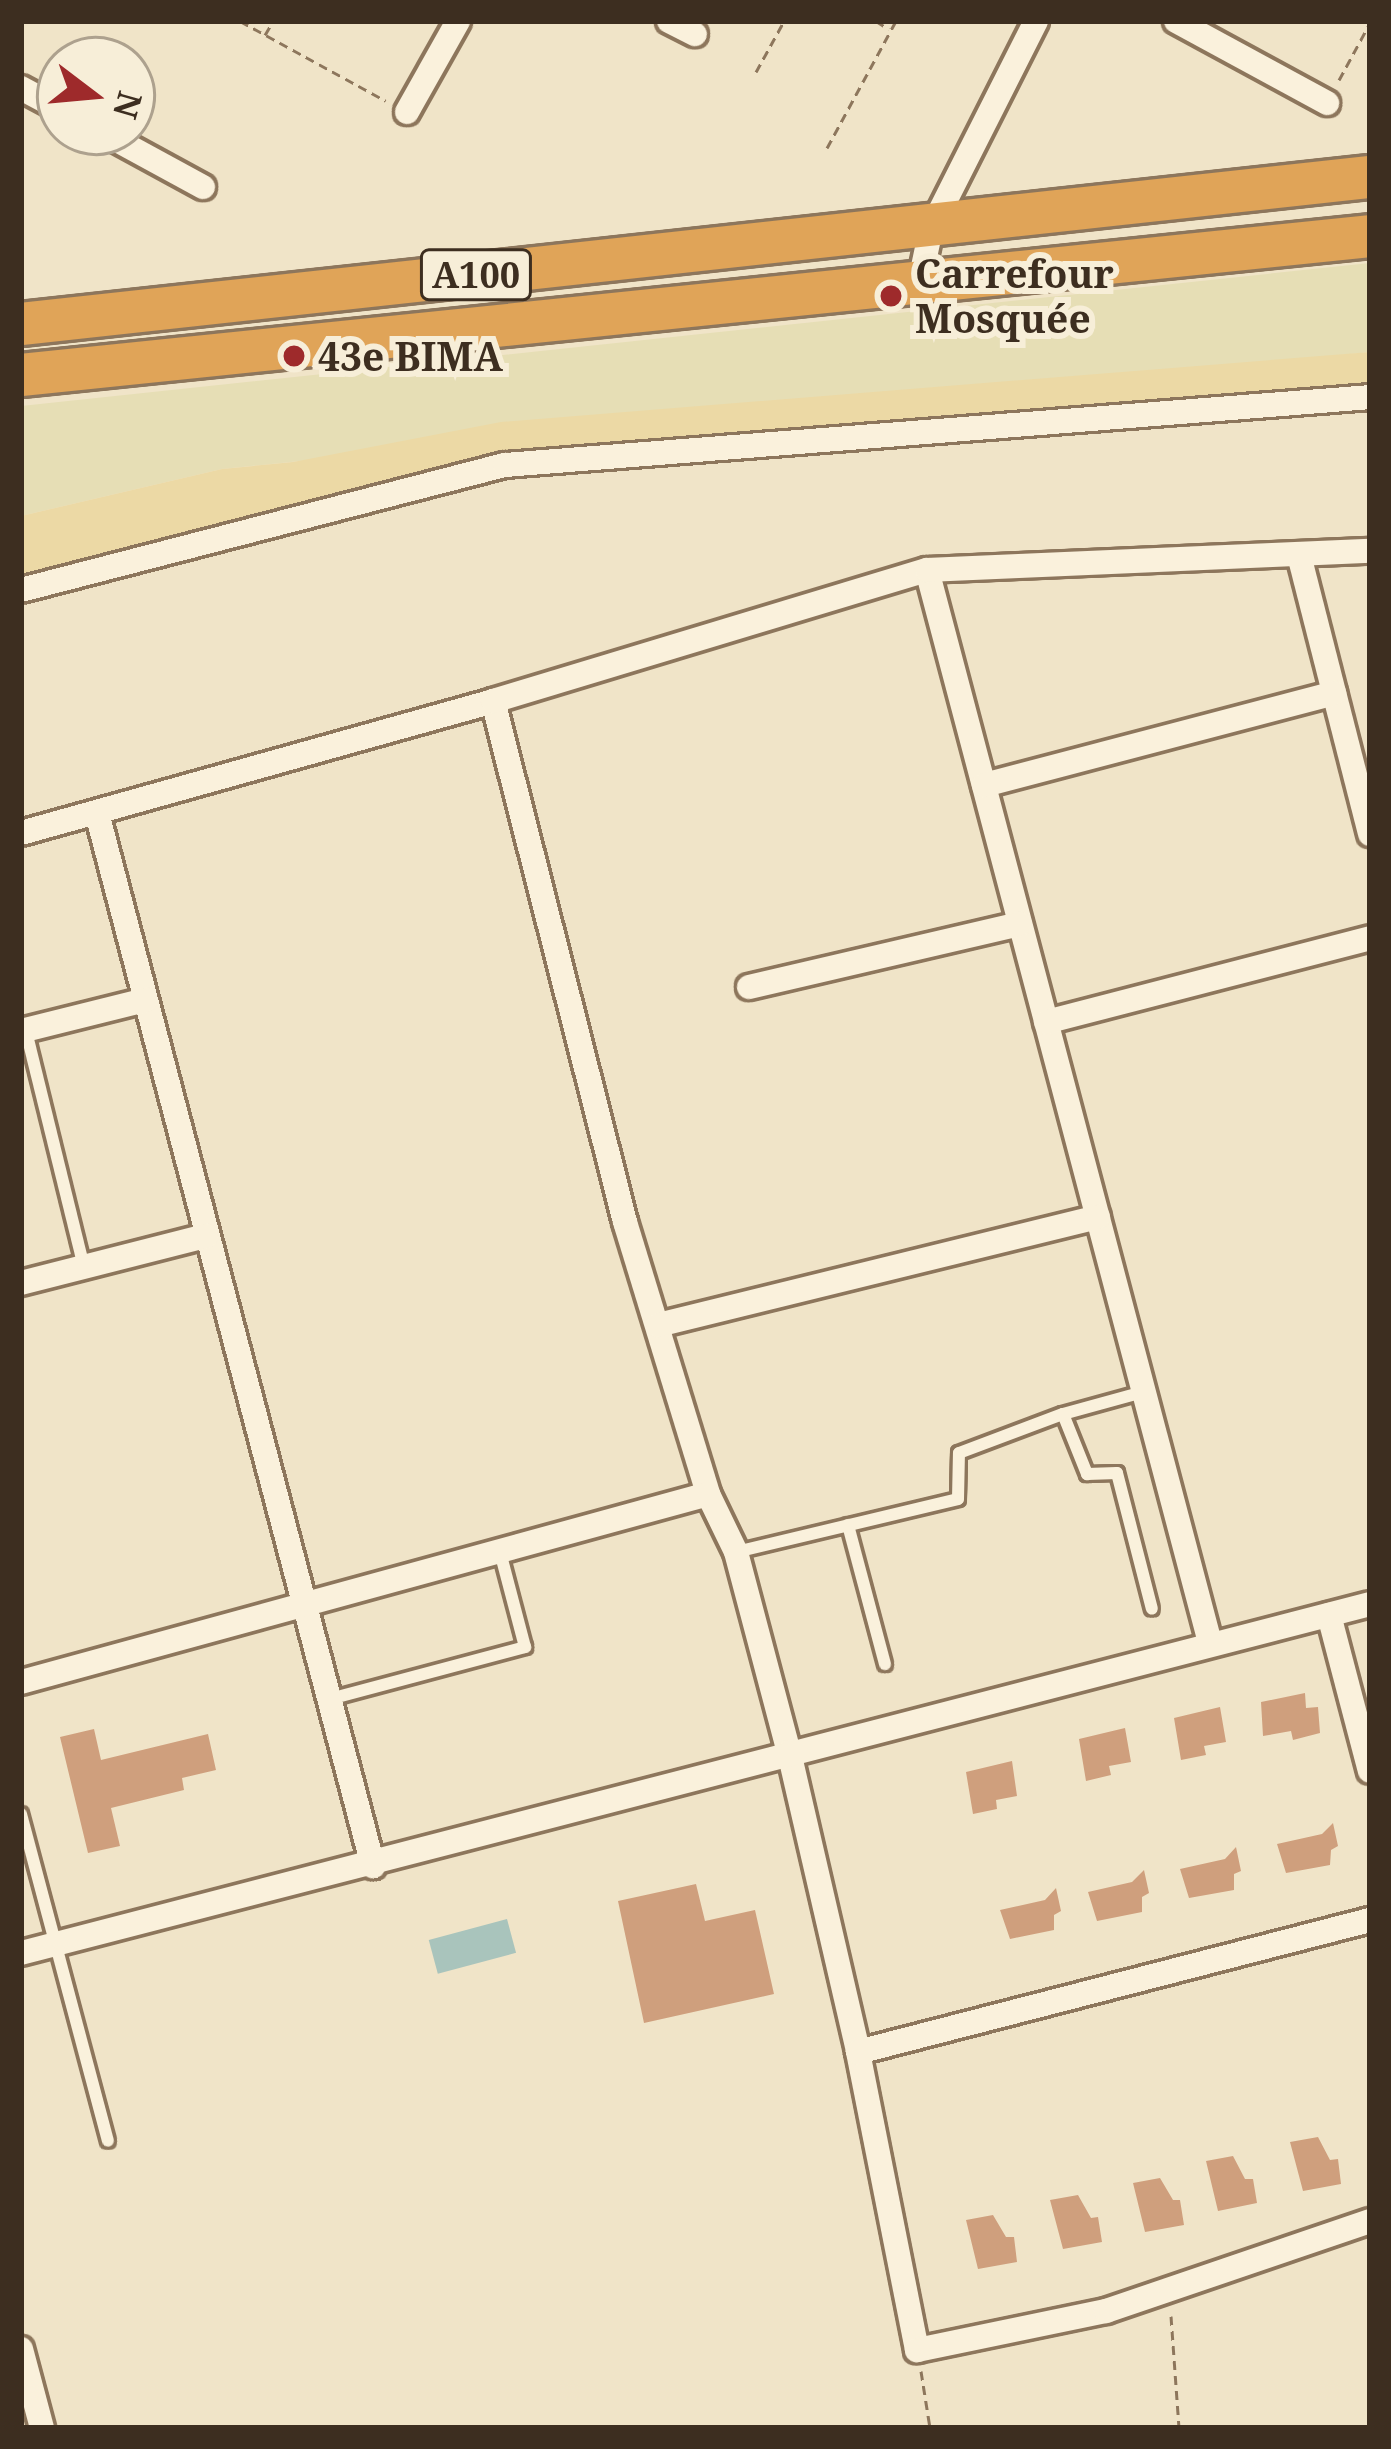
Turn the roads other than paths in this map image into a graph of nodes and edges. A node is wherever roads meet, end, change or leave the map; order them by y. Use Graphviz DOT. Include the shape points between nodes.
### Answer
graph roads {
  1 [pos="458,21"];
  2 [pos="669,21"];
  3 [pos="1036,21"];
  4 [pos="1176,21"];
  5 [pos="695,34"];
  6 [pos="1327,103"];
  7 [pos="407,112"];
  8 [pos="146,156"];
  9 [pos="1370,177"];
  10 [pos="203,187"];
  11 [pos="931,229"];
  12 [pos="1370,236"];
  13 [pos="920,281"];
  14 [pos="21,324"];
  15 [pos="21,375"];
  16 [pos="1370,397"];
  17 [pos="1370,551"];
  18 [pos="1299,555"];
  19 [pos="926,569"];
  20 [pos="21,590"];
  21 [pos="1334,693"];
  22 [pos="493,701"];
  23 [pos="984,785"];
  24 [pos="97,813"];
  25 [pos="21,833"];
  26 [pos="1370,834"];
  27 [pos="1020,924"];
  28 [pos="1370,938"];
  29 [pos="749,987"];
  30 [pos="145,1000"];
  31 [pos="1046,1022"];
  32 [pos="24,1030"];
  33 [pos="1097,1217"];
  34 [pos="206,1236"];
  35 [pos="84,1267"];
  36 [pos="21,1282"];
  37 [pos="658,1325"];
  38 [pos="1142,1392"];
  39 [pos="1063,1414"];
  40 [pos="708,1494"];
  41 [pos="848,1525"];
  42 [pos="500,1552"];
  43 [pos="736,1552"];
  44 [pos="1370,1604"];
  45 [pos="304,1605"];
  46 [pos="1152,1610"];
  47 [pos="1329,1615"];
  48 [pos="1210,1642"];
  49 [pos="885,1664"];
  50 [pos="21,1682"];
  51 [pos="328,1700"];
  52 [pos="789,1753"];
  53 [pos="1370,1771"];
  54 [pos="21,1814"];
  55 [pos="373,1867"];
  56 [pos="1370,1920"];
  57 [pos="56,1945"];
  58 [pos="21,1953"];
  59 [pos="858,2052"];
  60 [pos="108,2141"];
  61 [pos="1370,2221"];
  62 [pos="21,2349"];
  63 [pos="42,2428"];
  1 -- 7 [label="street"];
  2 -- 5 [label="street"];
  3 -- 11 [label="street"];
  4 -- 6 [label="street"];
  8 -- 10 [label="street"];
  9 -- 11 [label="highway, A100"];
  11 -- 13 [label="street"];
  11 -- 14 [label="highway, A100"];
  12 -- 13 [label="highway, A100"];
  13 -- 15 [label="highway, A100"];
  16 -- 20 [label="street" via="505,465"];
  17 -- 18 [label="street"];
  18 -- 19 [label="street"];
  18 -- 21 [label="street"];
  19 -- 22 [label="street"];
  19 -- 23 [label="street"];
  21 -- 23 [label="street"];
  21 -- 26 [label="street"];
  22 -- 24 [label="street"];
  22 -- 37 [label="street"];
  23 -- 27 [label="street"];
  24 -- 25 [label="street"];
  24 -- 30 [label="street"];
  27 -- 29 [label="street"];
  27 -- 31 [label="street"];
  28 -- 31 [label="street"];
  30 -- 32 [label="street"];
  30 -- 34 [label="street"];
  31 -- 33 [label="street"];
  32 -- 35 [label="lane"];
  33 -- 37 [label="street"];
  33 -- 38 [label="street"];
  34 -- 35 [label="street"];
  34 -- 45 [label="street"];
  35 -- 36 [label="street"];
  37 -- 40 [label="street"];
  38 -- 39 [label="lane"];
  38 -- 48 [label="street"];
  39 -- 41 [label="lane" via="959,1453 958,1498"];
  39 -- 46 [label="lane" via="1087,1474 1117,1473"];
  40 -- 42 [label="street"];
  40 -- 43 [label="street"];
  41 -- 43 [label="lane"];
  41 -- 49 [label="lane"];
  42 -- 45 [label="street"];
  42 -- 51 [label="lane" via="525,1647"];
  43 -- 52 [label="street"];
  44 -- 47 [label="street"];
  45 -- 50 [label="street"];
  45 -- 51 [label="street"];
  47 -- 48 [label="street"];
  47 -- 53 [label="street"];
  48 -- 52 [label="street"];
  51 -- 55 [label="street"];
  52 -- 55 [label="street"];
  52 -- 59 [label="street"];
  54 -- 57 [label="lane"];
  55 -- 57 [label="street"];
  56 -- 59 [label="street"];
  57 -- 58 [label="street"];
  57 -- 60 [label="lane"];
  59 -- 61 [label="street" via="917,2350 1043,2327"];
  62 -- 63 [label="street"];
}
